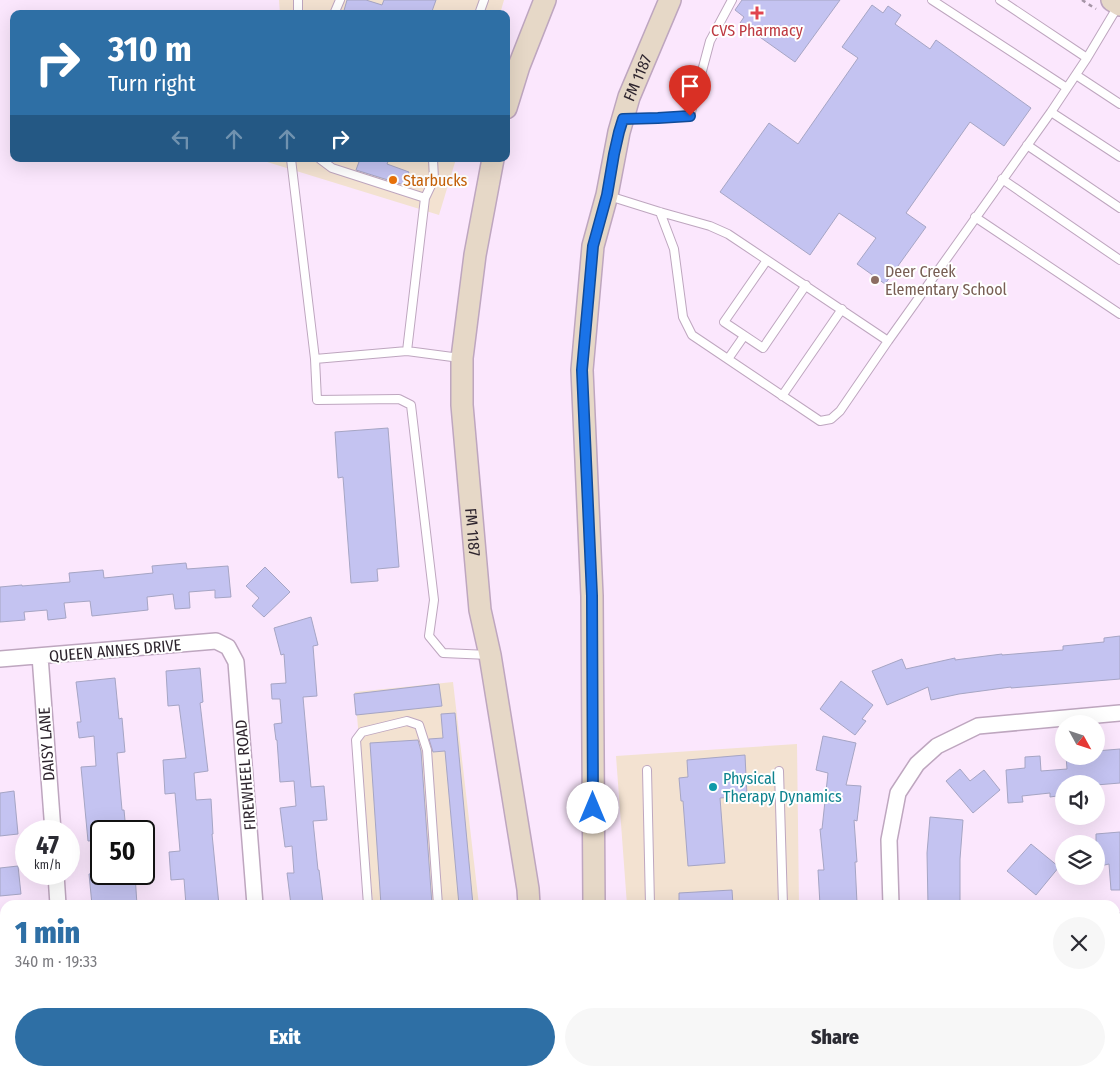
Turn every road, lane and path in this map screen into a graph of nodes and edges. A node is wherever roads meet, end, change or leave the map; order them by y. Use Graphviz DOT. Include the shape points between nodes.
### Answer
graph roads {
  1 [pos="544,0"];
  2 [pos="654,0"];
  3 [pos="670,0"];
  4 [pos="732,0"];
  5 [pos="932,0"];
  6 [pos="1000,0"];
  7 [pos="1082,0"];
  8 [pos="1105,5"];
  9 [pos="1120,5"];
  10 [pos="1087,58"];
  11 [pos="1076,75"];
  12 [pos="1067,88"];
  13 [pos="510,91"];
  14 [pos="1120,104"];
  15 [pos="1051,112"];
  16 [pos="621,125"];
  17 [pos="1026,145"];
  18 [pos="1120,157"];
  19 [pos="291,162"];
  20 [pos="324,162"];
  21 [pos="433,162"];
  22 [pos="492,162"];
  23 [pos="1002,179"];
  24 [pos="607,195"];
  25 [pos="425,198"];
  26 [pos="1120,208"];
  27 [pos="660,212"];
  28 [pos="975,217"];
  29 [pos="768,260"];
  30 [pos="1120,260"];
  31 [pos="806,286"];
  32 [pos="842,309"];
  33 [pos="1120,314"];
  34 [pos="744,336"];
  35 [pos="888,341"];
  36 [pos="407,351"];
  37 [pos="462,358"];
  38 [pos="315,359"];
  39 [pos="728,359"];
  40 [pos="782,396"];
  41 [pos="228,647"];
  42 [pos="490,655"];
  43 [pos="40,656"];
  44 [pos="0,660"];
  45 [pos="1120,713"];
  46 [pos="647,770"];
  47 [pos="779,771"];
  48 [pos="52,820"];
  49 [pos="57,885"];
  50 [pos="58,900"];
  51 [pos="255,900"];
  52 [pos="368,900"];
  53 [pos="438,900"];
  54 [pos="529,900"];
  55 [pos="594,900"];
  56 [pos="650,900"];
  57 [pos="783,900"];
  58 [pos="891,900"];
  1 -- 13 [label="main road" via="516,65"];
  2 -- 16 [label="main road" via="615,107"];
  3 -- 16 [label="main road, FM 1187 / FM 1187" via="629,97"];
  4 -- 16 [label="lane" via="710,41 690,116"];
  5 -- 12 [label="lane"];
  6 -- 10 [label="lane"];
  7 -- 8 [label="path"];
  8 -- 9 [label="main road"];
  9 -- 10 [label="lane"];
  10 -- 11 [label="lane"];
  11 -- 12 [label="lane"];
  11 -- 14 [label="lane"];
  12 -- 15 [label="lane"];
  15 -- 17 [label="lane"];
  15 -- 18 [label="lane"];
  16 -- 24 [label="main road, FM 1187 / FM 1187"];
  17 -- 23 [label="lane"];
  17 -- 26 [label="lane"];
  19 -- 38 [label="lane"];
  20 -- 25 [label="lane" via="332,168"];
  21 -- 25 [label="lane" via="434,178"];
  22 -- 37 [label="main road, FM 1187 / FM 1187" via="475,255"];
  23 -- 28 [label="lane"];
  23 -- 30 [label="lane"];
  24 -- 27 [label="lane"];
  24 -- 55 [label="main road, FM 1187 / FM 1187" via="593,246 582,370 592,596"];
  25 -- 36 [label="lane"];
  27 -- 29 [label="lane" via="728,234"];
  27 -- 39 [label="lane" via="674,250 682,317 692,336"];
  28 -- 33 [label="lane"];
  28 -- 35 [label="lane"];
  29 -- 31 [label="lane"];
  29 -- 34 [label="lane" via="724,322"];
  31 -- 32 [label="lane"];
  31 -- 34 [label="lane" via="763,348"];
  32 -- 35 [label="lane"];
  32 -- 40 [label="lane"];
  34 -- 39 [label="lane"];
  35 -- 40 [label="lane" via="840,411 831,419 820,421"];
  36 -- 37 [label="lane"];
  36 -- 38 [label="lane"];
  37 -- 42 [label="main road, FM 1187 / FM 1187" via="462,405 480,610"];
  38 -- 42 [label="lane" via="317,400 399,399 411,405 434,600 429,636 443,653"];
  39 -- 40 [label="lane"];
  41 -- 43 [label="street, QUEEN ANNES DRIVE" via="216,641"];
  41 -- 51 [label="street, FIREWHEEL ROAD" via="236,662"];
  42 -- 54 [label="main road, FM 1187 / FM 1187"];
  43 -- 44 [label="street, QUEEN ANNES DRIVE"];
  43 -- 48 [label="street, DAISY LANE"];
  45 -- 58 [label="street" via="978,726 937,746 917,764 898,793 889,840"];
  46 -- 56 [label="lane"];
  47 -- 57 [label="lane"];
  49 -- 50 [label="street"];
  52 -- 53 [label="lane" via="356,740 362,732 407,721 419,725 427,750"];
}
